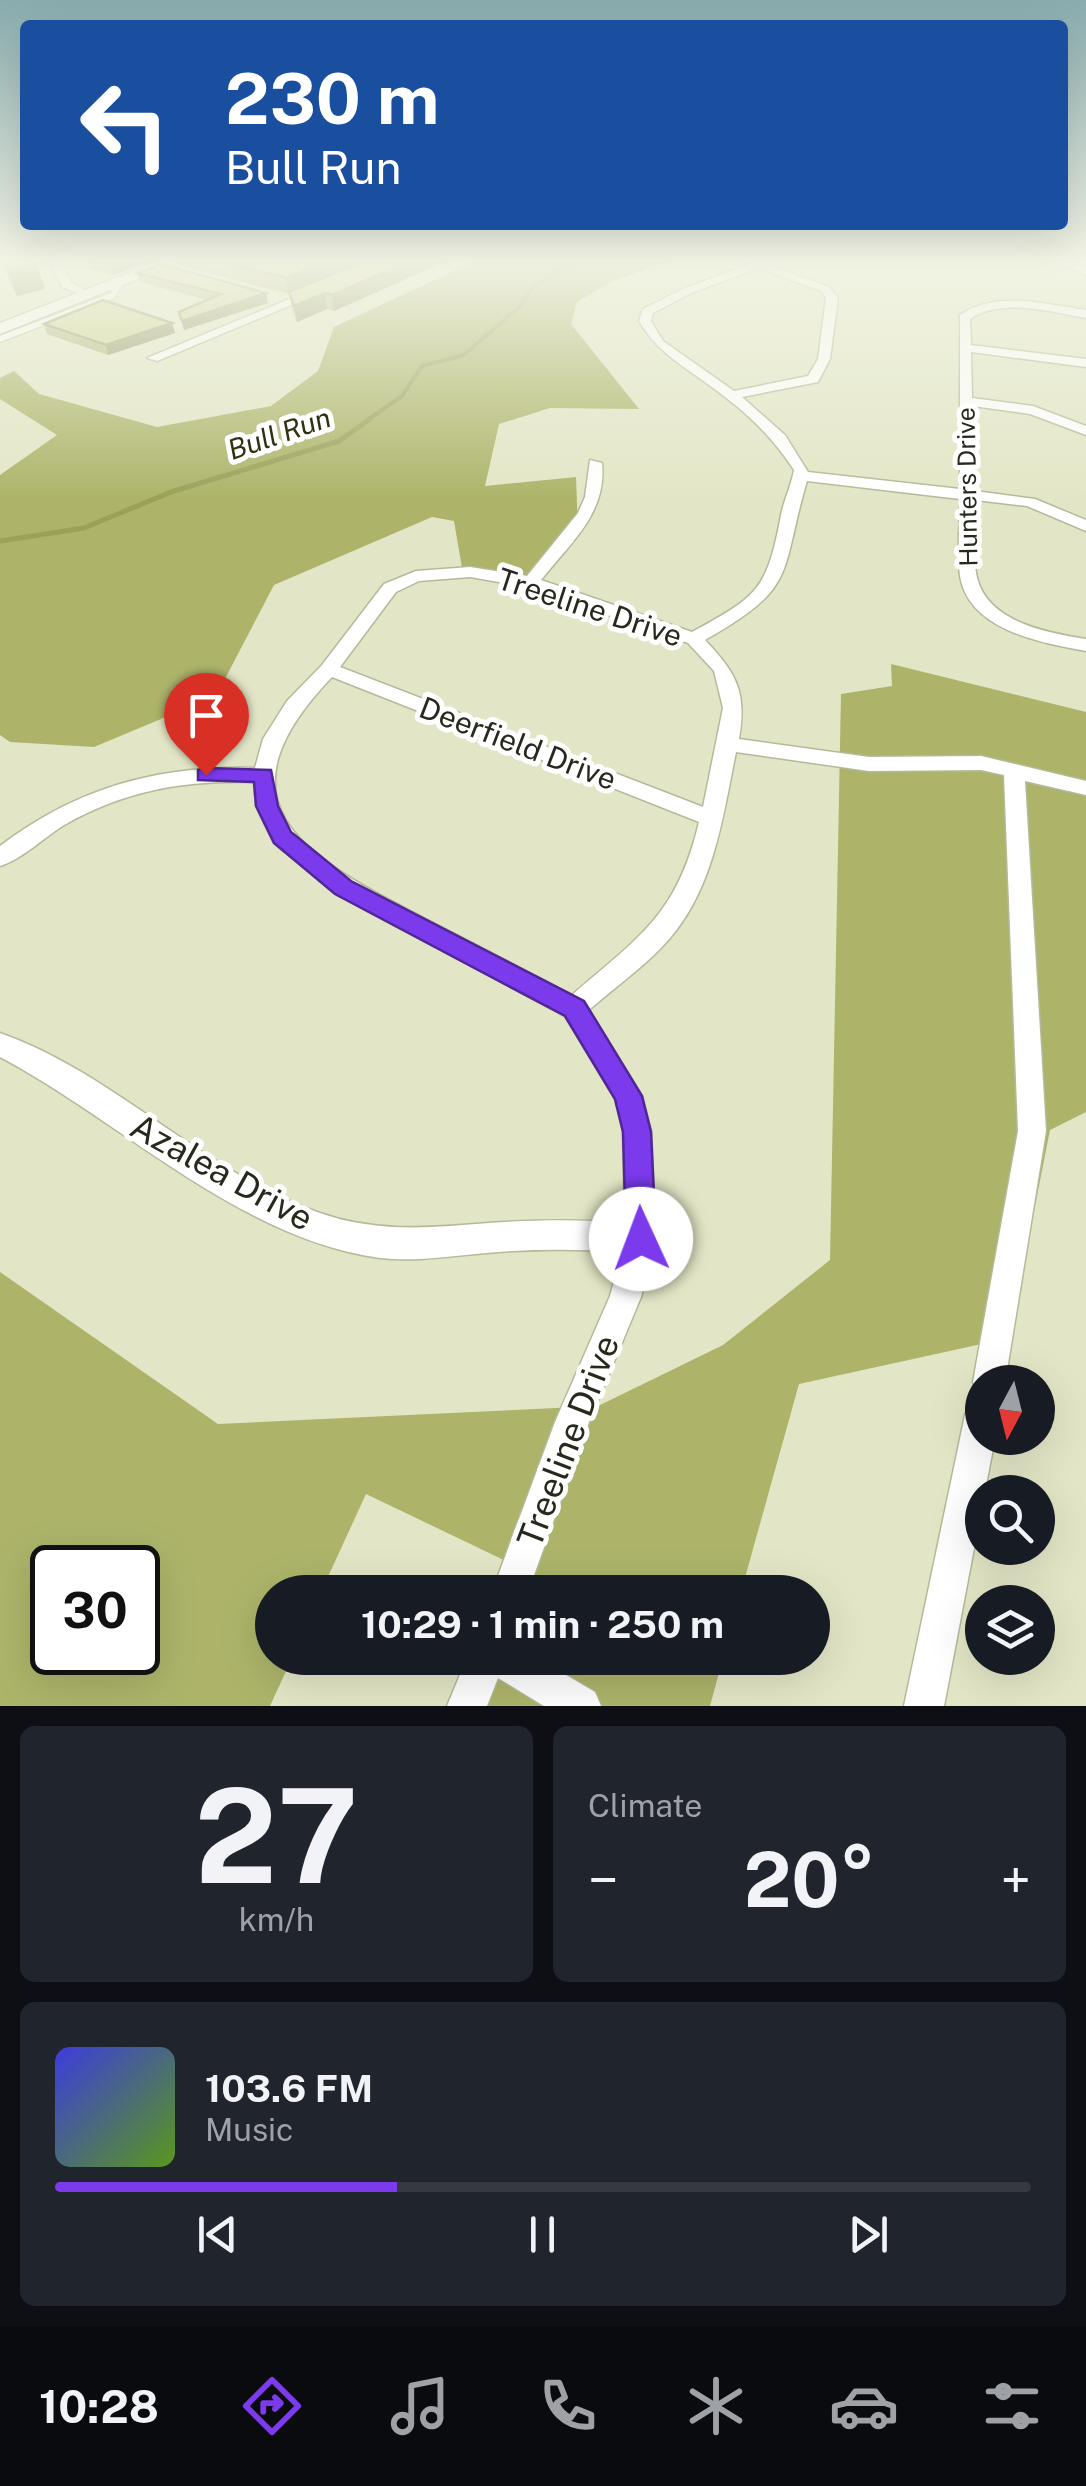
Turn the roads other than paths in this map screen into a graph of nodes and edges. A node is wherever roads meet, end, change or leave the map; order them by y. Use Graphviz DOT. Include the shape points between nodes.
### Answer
graph roads {
  1 [pos="201,339"];
  2 [pos="656,339"];
  3 [pos="827,339"];
  4 [pos="965,339"];
  5 [pos="965,348"];
  6 [pos="153,358"];
  7 [pos="1086,362"];
  8 [pos="732,395"];
  9 [pos="966,401"];
  10 [pos="1086,431"];
  11 [pos="595,463"];
  12 [pos="801,476"];
  13 [pos="967,494"];
  14 [pos="1086,526"];
  15 [pos="531,582"];
  16 [pos="694,639"];
  17 [pos="1086,645"];
  18 [pos="329,670"];
  19 [pos="727,744"];
  20 [pos="1014,771"];
  21 [pos="264,775"];
  22 [pos="1086,788"];
  23 [pos="708,817"];
  24 [pos="0,858"];
  25 [pos="574,1008"];
  26 [pos="0,1044"];
  27 [pos="641,1239"];
  28 [pos="992,1365"];
  29 [pos="974,1455"];
  30 [pos="516,1575"];
  31 [pos="479,1675"];
  32 [pos="529,1675"];
  33 [pos="466,1706"];
  34 [pos="581,1706"];
  35 [pos="924,1706"];
  1 -- 6 [label="street"];
  2 -- 8 [label="street"];
  3 -- 8 [label="street" via="813,379"];
  4 -- 5 [label="street, Hunters Drive"];
  5 -- 7 [label="street"];
  5 -- 9 [label="street, Hunters Drive"];
  8 -- 12 [label="street" via="790,449"];
  9 -- 10 [label="street" via="1032,410"];
  9 -- 13 [label="street, Hunters Drive"];
  11 -- 15 [label="street" via="591,502"];
  12 -- 13 [label="street"];
  12 -- 16 [label="street" via="773,584 753,605"];
  13 -- 14 [label="street" via="1030,502"];
  13 -- 17 [label="street, Hunters Drive" via="969,579 984,608 1026,631"];
  15 -- 16 [label="street, Treeline Drive"];
  15 -- 18 [label="street, Treeline Drive" via="436,571 403,582 370,609"];
  16 -- 19 [label="street, Treeline Drive" via="729,684 734,708"];
  18 -- 21 [label="street, Treeline Drive" via="273,739"];
  18 -- 23 [label="street, Deerfield Drive"];
  19 -- 20 [label="street" via="868,764 940,761"];
  19 -- 23 [label="street, Treeline Drive"];
  20 -- 22 [label="street"];
  20 -- 28 [label="street" via="1032,1131"];
  21 -- 24 [label="street" via="185,775 81,806"];
  21 -- 25 [label="street" via="267,806 282,837 343,888"];
  23 -- 25 [label="street, Treeline Drive" via="705,845 683,902 634,958"];
  25 -- 27 [label="street, Treeline Drive" via="628,1096 637,1132"];
  26 -- 27 [label="street, Azalea Drive" via="42,1064 206,1171 298,1220 369,1242 446,1245 585,1232"];
  27 -- 30 [label="street, Treeline Drive" via="625,1297"];
  29 -- 35 [label="street"];
  31 -- 33 [label="street"];
  32 -- 34 [label="street"];
}
